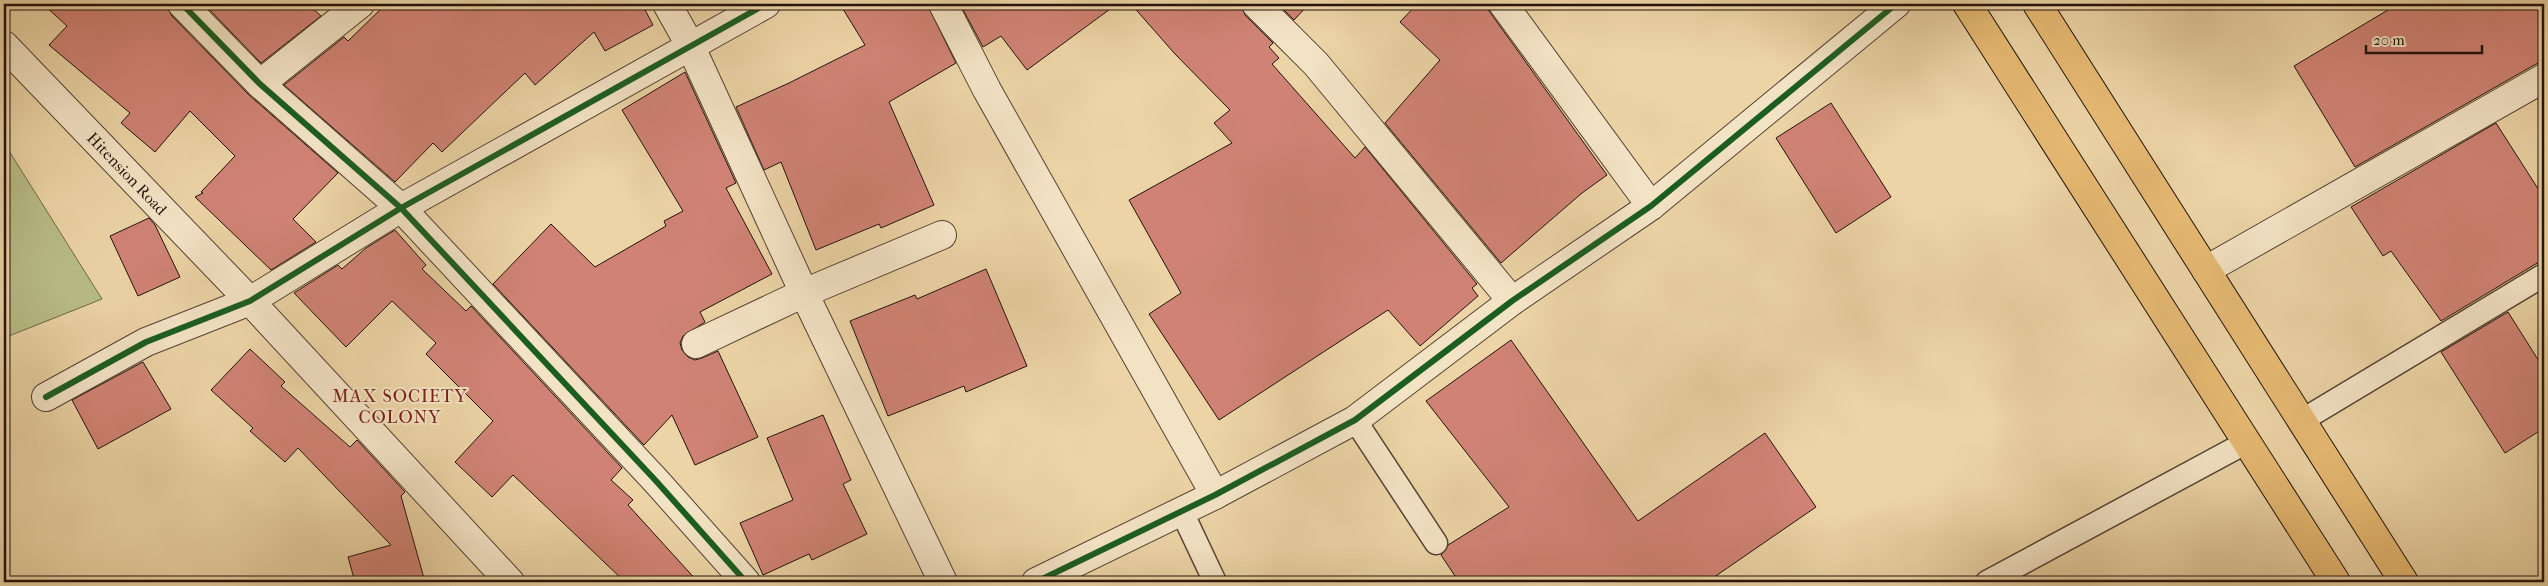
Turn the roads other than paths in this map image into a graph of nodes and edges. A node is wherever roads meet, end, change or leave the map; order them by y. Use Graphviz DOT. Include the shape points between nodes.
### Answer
graph roads {
  1 [pos="182,4"];
  2 [pos="360,4"];
  3 [pos="667,4"];
  4 [pos="766,4"];
  5 [pos="943,4"];
  6 [pos="1256,4"];
  7 [pos="1503,4"];
  8 [pos="1896,4"];
  9 [pos="1967,4"];
  10 [pos="2037,4"];
  11 [pos="4,45"];
  12 [pos="690,46"];
  13 [pos="2544,78"];
  14 [pos="260,84"];
  15 [pos="1650,206"];
  16 [pos="401,208"];
  17 [pos="942,235"];
  18 [pos="2206,270"];
  19 [pos="2544,274"];
  20 [pos="804,292"];
  21 [pos="250,301"];
  22 [pos="1512,301"];
  23 [pos="696,344"];
  24 [pos="46,397"];
  25 [pos="1355,420"];
  26 [pos="2302,421"];
  27 [pos="2247,442"];
  28 [pos="1215,495"];
  29 [pos="1182,512"];
  30 [pos="1436,543"];
  31 [pos="510,582"];
  32 [pos="746,582"];
  33 [pos="942,582"];
  34 [pos="1036,582"];
  35 [pos="1215,582"];
  36 [pos="1987,582"];
  37 [pos="2336,582"];
  38 [pos="2404,582"];
  1 -- 14 [label="street"];
  2 -- 14 [label="street"];
  3 -- 12 [label="street"];
  4 -- 12 [label="street"];
  5 -- 28 [label="street" via="987,90"];
  6 -- 22 [label="street" via="1316,64"];
  7 -- 15 [label="street"];
  8 -- 15 [label="street"];
  9 -- 27 [label="highway"];
  10 -- 18 [label="highway"];
  11 -- 21 [label="street, Hitension Road"];
  12 -- 16 [label="street"];
  12 -- 20 [label="street"];
  13 -- 18 [label="street"];
  14 -- 16 [label="street"];
  15 -- 22 [label="street"];
  16 -- 21 [label="street"];
  16 -- 32 [label="street" via="650,474"];
  17 -- 20 [label="street"];
  18 -- 26 [label="highway"];
  19 -- 26 [label="lane"];
  20 -- 23 [label="street"];
  20 -- 33 [label="street"];
  21 -- 24 [label="street" via="146,342"];
  21 -- 31 [label="street, Hitension Road"];
  22 -- 25 [label="street"];
  25 -- 28 [label="street"];
  25 -- 30 [label="lane"];
  26 -- 38 [label="highway"];
  27 -- 36 [label="lane"];
  27 -- 37 [label="highway"];
  28 -- 29 [label="street"];
  29 -- 34 [label="street"];
  29 -- 35 [label="lane"];
}
